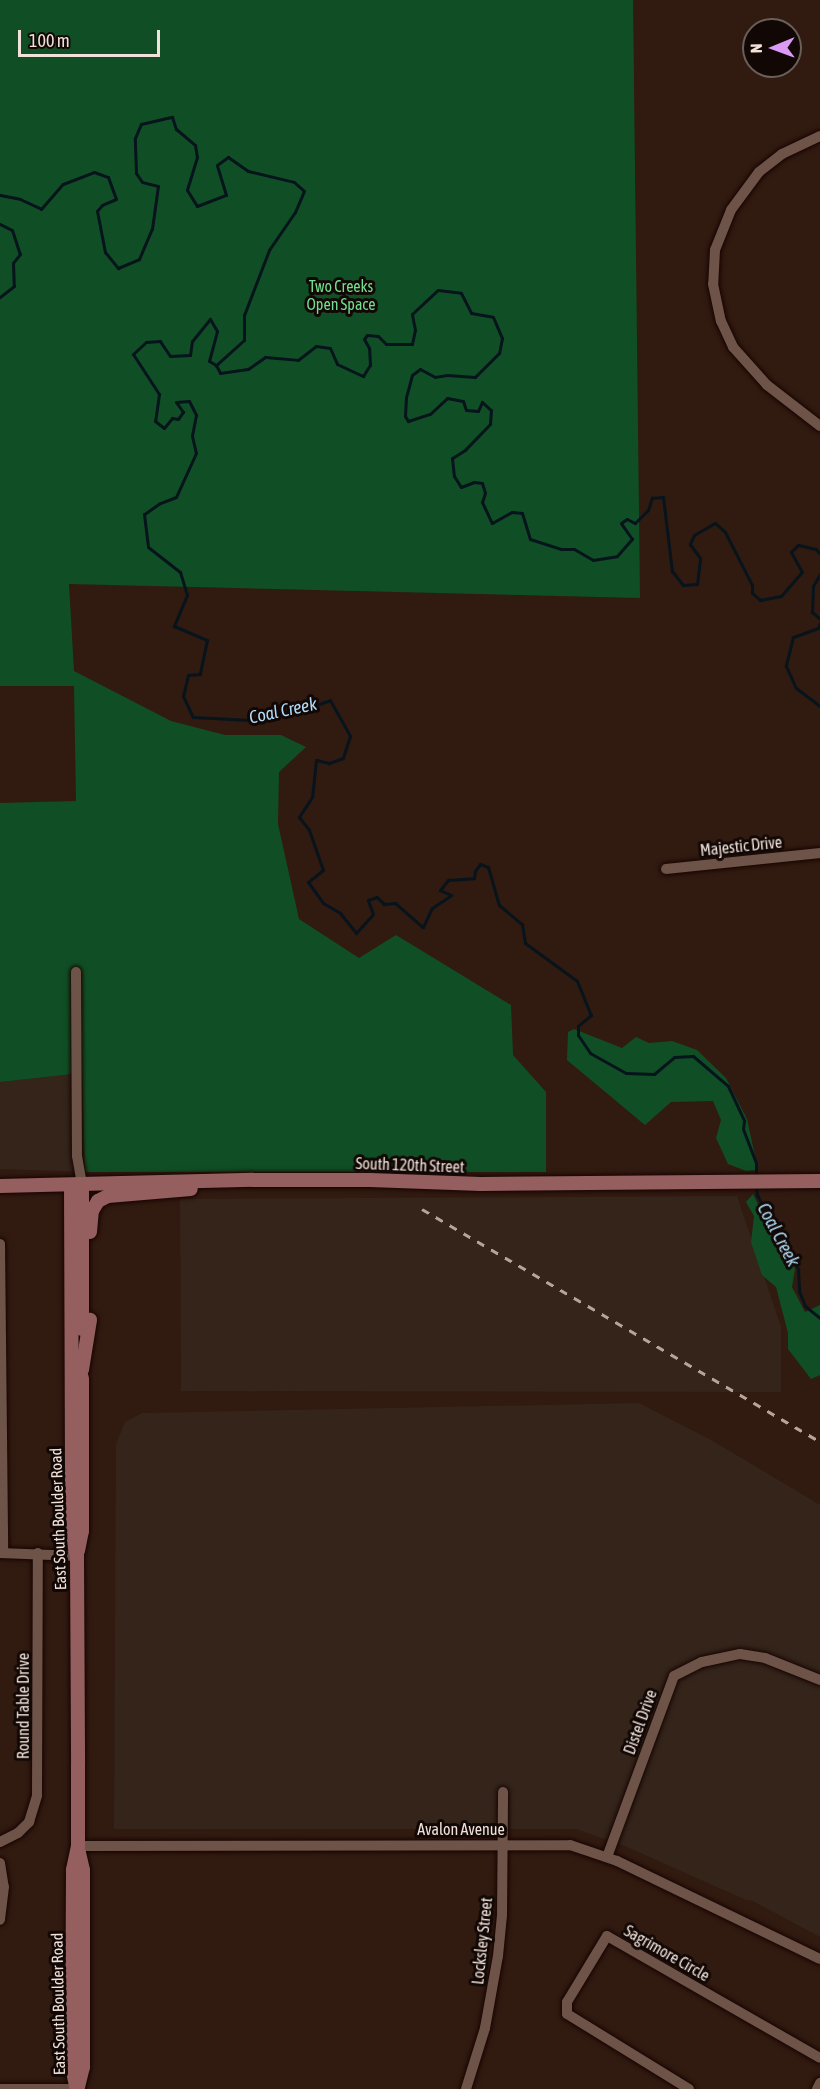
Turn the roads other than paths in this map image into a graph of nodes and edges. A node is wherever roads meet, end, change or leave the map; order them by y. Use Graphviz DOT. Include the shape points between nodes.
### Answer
graph roads {
  1 [pos="820,136"];
  2 [pos="820,426"];
  3 [pos="820,853"];
  4 [pos="666,869"];
  5 [pos="76,972"];
  6 [pos="253,1180"];
  7 [pos="820,1181"];
  8 [pos="76,1184"];
  9 [pos="0,1186"];
  10 [pos="0,1244"];
  11 [pos="82,1370"];
  12 [pos="2,1553"];
  13 [pos="38,1553"];
  14 [pos="78,1556"];
  15 [pos="820,1680"];
  16 [pos="503,1792"];
  17 [pos="0,1842"];
  18 [pos="501,1844"];
  19 [pos="78,1846"];
  20 [pos="607,1857"];
  21 [pos="0,1863"];
  22 [pos="0,1920"];
  23 [pos="820,1959"];
  24 [pos="820,2058"];
  25 [pos="820,2083"];
  26 [pos="0,2089"];
  27 [pos="77,2089"];
  28 [pos="466,2089"];
  29 [pos="689,2089"];
  30 [pos="817,2089"];
  1 -- 2 [label="street" via="782,154 759,172 731,210 715,250 713,284 720,321 733,347 767,385"];
  3 -- 4 [label="street, Majestic Drive"];
  5 -- 8 [label="street, East South Boulder Road"];
  6 -- 7 [label="main road, South 120th Street" via="481,1184"];
  6 -- 8 [label="main road, South 120th Street"];
  6 -- 11 [label="main road" via="172,1191 118,1193 98,1201 90,1222 90,1329"];
  8 -- 9 [label="main road, South 120th Street"];
  8 -- 11 [label="main road, East South Boulder Road"];
  8 -- 14 [label="main road, East South Boulder Road" via="72,1537"];
  10 -- 12 [label="street"];
  11 -- 14 [label="main road" via="82,1531"];
  12 -- 13 [label="street"];
  13 -- 14 [label="street"];
  13 -- 17 [label="street, Round Table Drive" via="36,1807 18,1833"];
  14 -- 19 [label="main road, East South Boulder Road"];
  15 -- 20 [label="street, Distel Drive" via="769,1660 740,1654 702,1662 674,1676"];
  16 -- 18 [label="street, Locksley Street"];
  18 -- 19 [label="street, Avalon Avenue"];
  18 -- 20 [label="street, Avalon Avenue" via="570,1845"];
  18 -- 28 [label="street, Locksley Street" via="498,1956 485,2028"];
  19 -- 27 [label="main road, East South Boulder Road" via="73,1870 72,2068"];
  20 -- 23 [label="street, Avalon Avenue"];
  21 -- 22 [label="street" via="4,1887"];
  24 -- 29 [label="street, Sagrimore Circle" via="607,1936 567,2002 567,2014"];
  25 -- 30 [label="street"];
  26 -- 27 [label="street"];
}
